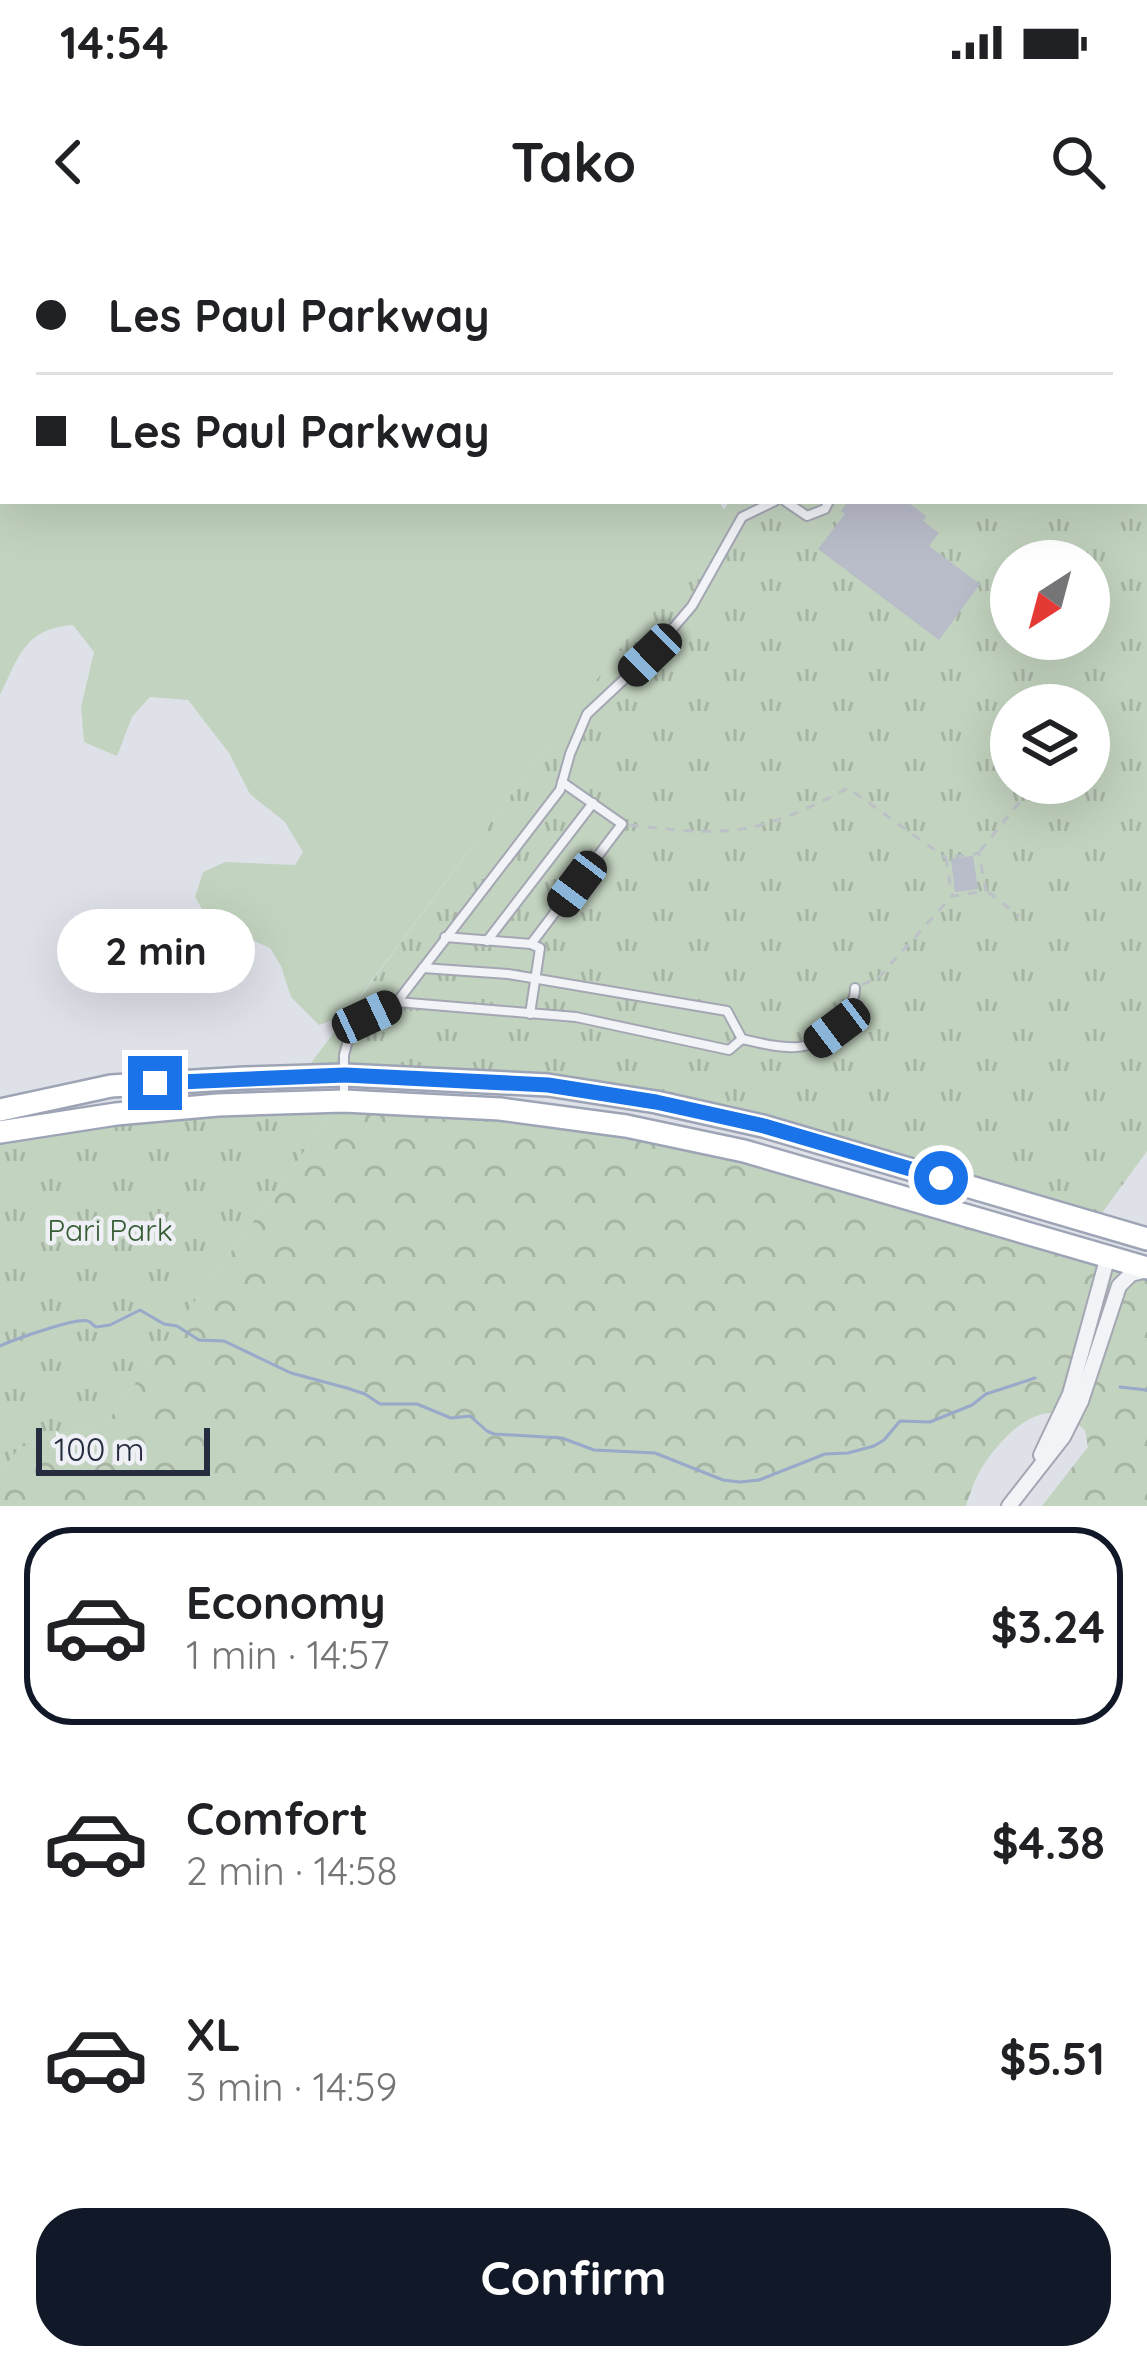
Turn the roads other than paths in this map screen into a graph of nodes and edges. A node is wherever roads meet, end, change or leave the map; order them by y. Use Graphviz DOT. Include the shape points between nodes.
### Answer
graph roads {
  1 [pos="769,504"];
  2 [pos="789,504"];
  3 [pos="828,504"];
  4 [pos="562,782"];
  5 [pos="592,803"];
  6 [pos="446,937"];
  7 [pos="487,940"];
  8 [pos="531,944"];
  9 [pos="422,968"];
  10 [pos="535,978"];
  11 [pos="855,988"];
  12 [pos="397,1002"];
  13 [pos="530,1014"];
  14 [pos="742,1039"];
  15 [pos="345,1075"];
  16 [pos="344,1101"];
  17 [pos="0,1110"];
  18 [pos="10,1131"];
  19 [pos="1147,1239"];
  20 [pos="1147,1250"];
  21 [pos="1108,1256"];
  22 [pos="1147,1269"];
  23 [pos="1032,1476"];
  24 [pos="1009,1506"];
  1 -- 4 [label="lane" via="742,517 692,606 587,714"];
  2 -- 3 [label="lane" via="807,516"];
  4 -- 5 [label="lane"];
  4 -- 6 [label="lane"];
  5 -- 7 [label="lane"];
  5 -- 8 [label="lane" via="622,824"];
  6 -- 7 [label="lane"];
  6 -- 9 [label="lane"];
  7 -- 8 [label="lane"];
  8 -- 10 [label="lane" via="540,948"];
  9 -- 10 [label="lane"];
  9 -- 12 [label="lane"];
  10 -- 13 [label="lane"];
  10 -- 14 [label="lane" via="727,1011"];
  11 -- 14 [label="lane" via="837,1028 813,1045 786,1049"];
  12 -- 13 [label="lane"];
  12 -- 15 [label="lane" via="350,1033"];
  13 -- 14 [label="lane" via="730,1050"];
  15 -- 16 [label="lane"];
  15 -- 17 [label="main road" via="111,1086"];
  15 -- 19 [label="main road" via="548,1085 656,1102"];
  16 -- 18 [label="main road" via="116,1114"];
  16 -- 21 [label="main road" via="626,1126 744,1151"];
  20 -- 21 [label="main road" via="1122,1244"];
  21 -- 22 [label="main road"];
  21 -- 23 [label="street" via="1070,1394"];
  22 -- 23 [label="street" via="1119,1286 1082,1401"];
  23 -- 24 [label="street"];
}
